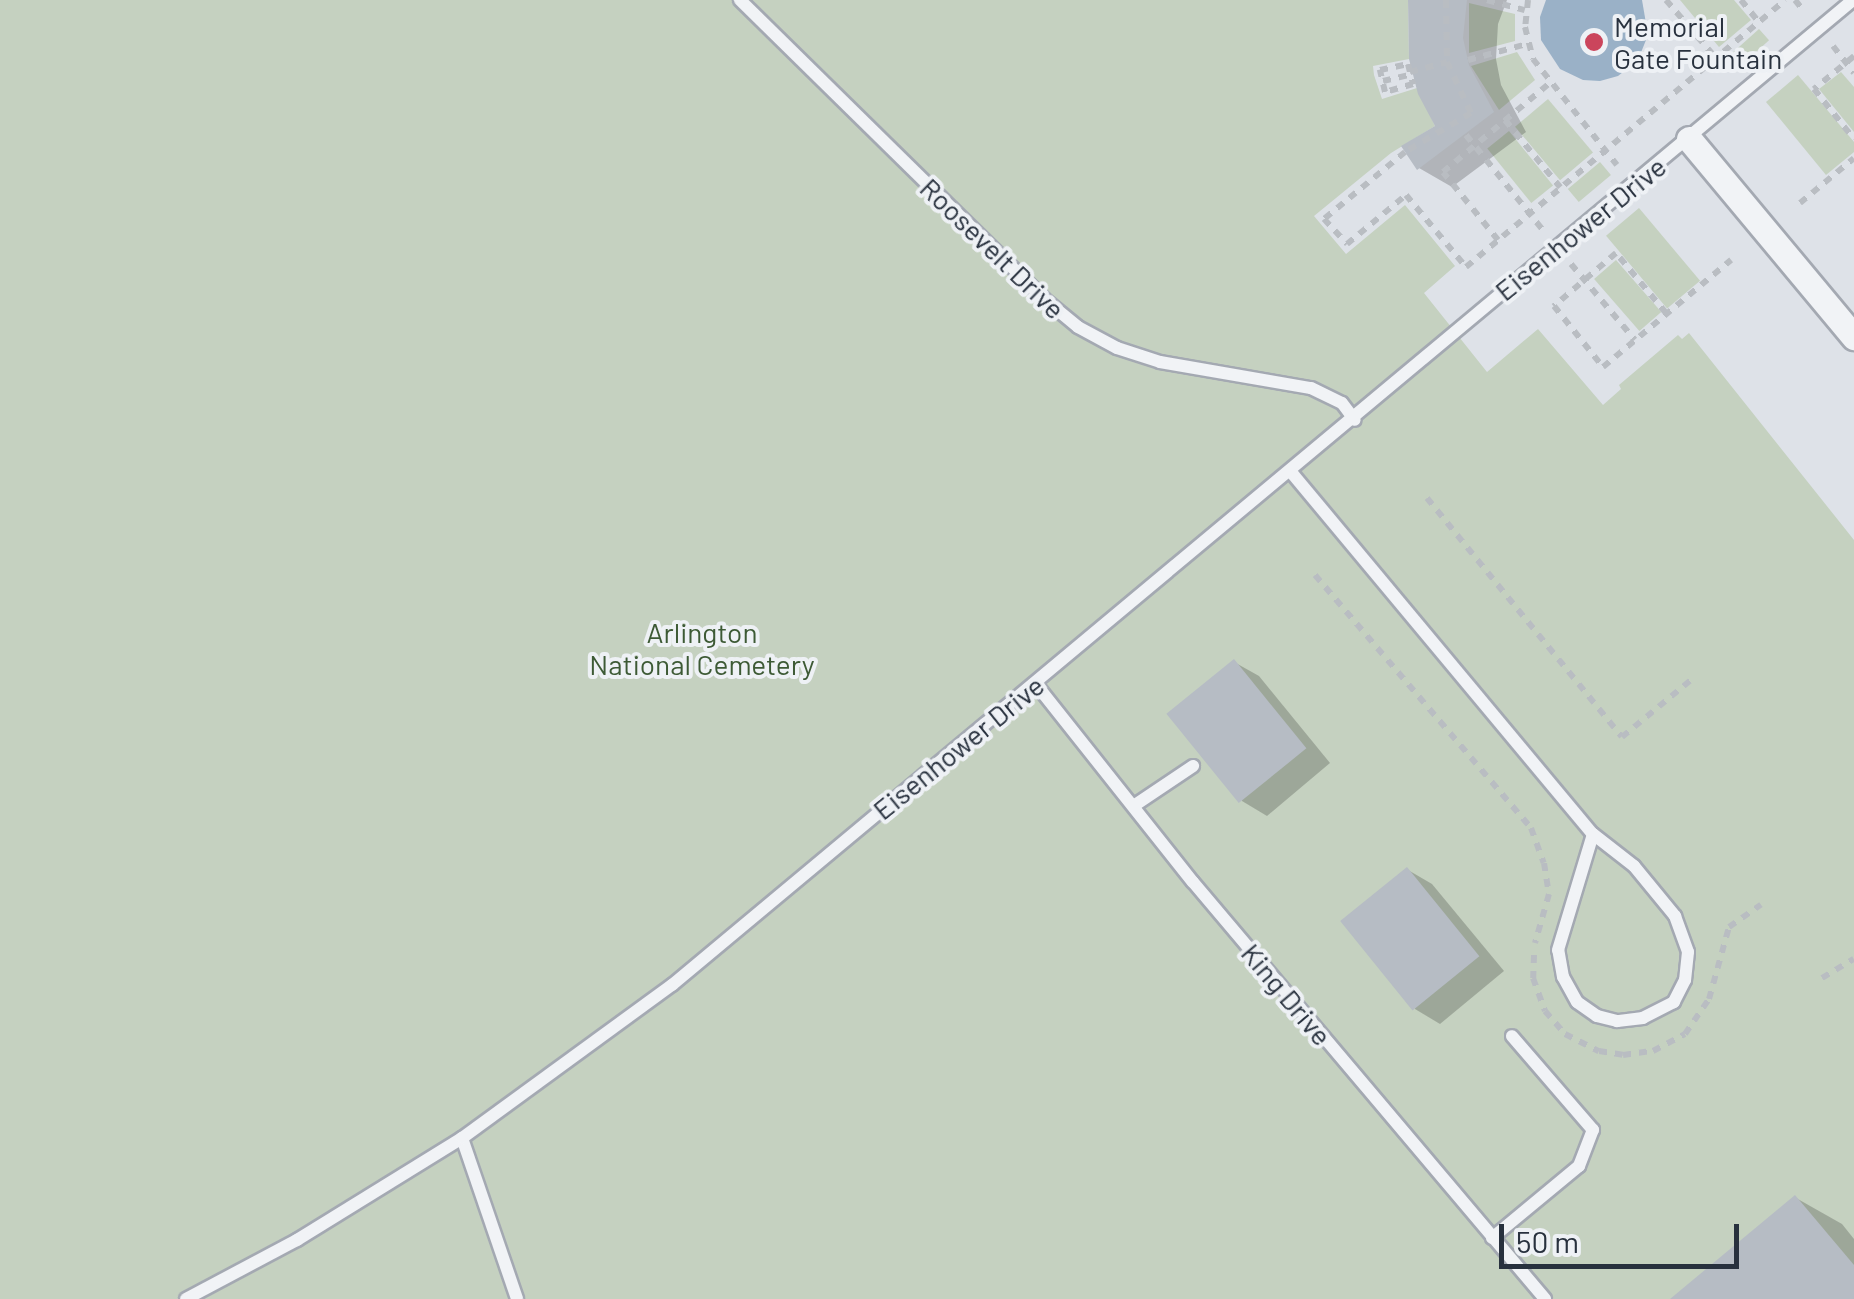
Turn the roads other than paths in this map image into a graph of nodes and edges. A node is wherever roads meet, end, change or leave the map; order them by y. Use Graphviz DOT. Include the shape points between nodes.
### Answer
graph roads {
  1 [pos="740,0"];
  2 [pos="1854,0"];
  3 [pos="1688,139"];
  4 [pos="1854,337"];
  5 [pos="1355,420"];
  6 [pos="1291,472"];
  7 [pos="1035,684"];
  8 [pos="1193,766"];
  9 [pos="1135,805"];
  10 [pos="1593,834"];
  11 [pos="1512,1036"];
  12 [pos="462,1138"];
  13 [pos="1492,1238"];
  14 [pos="186,1299"];
  15 [pos="517,1299"];
  16 [pos="1545,1299"];
  1 -- 5 [label="lane, Roosevelt Drive" via="1078,327 1160,362 1311,388 1342,403"];
  2 -- 3 [label="lane, Eisenhower Drive"];
  3 -- 4 [label="street"];
  3 -- 5 [label="lane, Eisenhower Drive"];
  5 -- 6 [label="lane, Eisenhower Drive"];
  6 -- 7 [label="lane, Eisenhower Drive"];
  6 -- 10 [label="lane"];
  7 -- 9 [label="lane, King Drive"];
  7 -- 12 [label="lane, Eisenhower Drive" via="672,986"];
  8 -- 9 [label="lane"];
  9 -- 13 [label="lane, King Drive"];
  10 -- 10 [label="lane" via="1558,950 1563,978 1577,1002 1597,1016 1643,1018 1674,1002 1680,991 1688,966 1686,939 1634,866"];
  11 -- 13 [label="lane" via="1593,1130 1579,1166"];
  12 -- 14 [label="lane, Eisenhower Drive"];
  12 -- 15 [label="lane"];
  13 -- 16 [label="lane, King Drive"];
}
